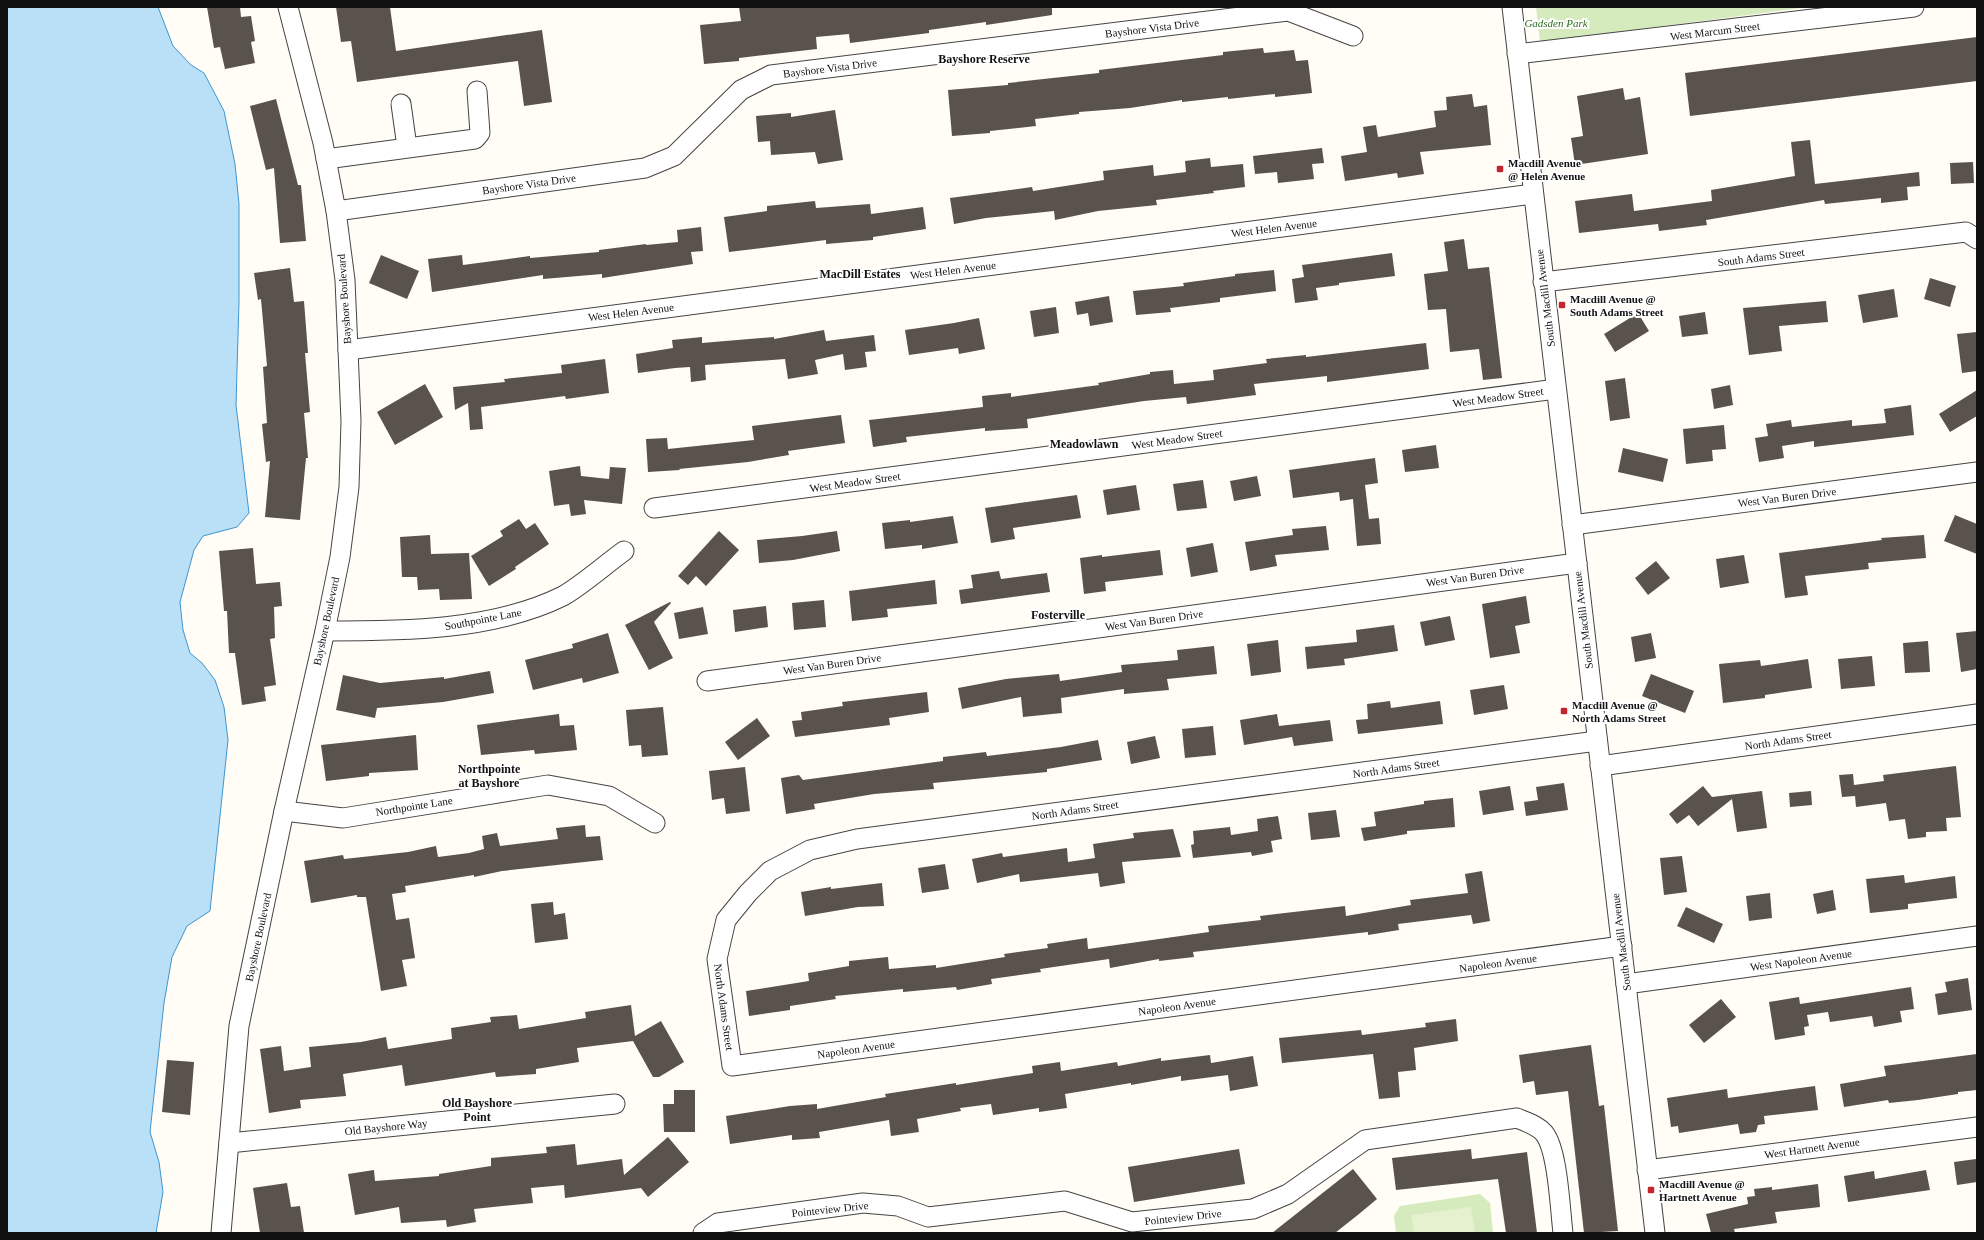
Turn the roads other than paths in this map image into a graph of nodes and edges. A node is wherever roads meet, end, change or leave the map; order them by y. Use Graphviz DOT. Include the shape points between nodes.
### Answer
graph roads {
  1 [pos="288,7"];
  2 [pos="1512,7"];
  3 [pos="1914,7"];
  4 [pos="1353,36"];
  5 [pos="1517,54"];
  6 [pos="477,91"];
  7 [pos="401,104"];
  8 [pos="407,147"];
  9 [pos="326,159"];
  10 [pos="1533,194"];
  11 [pos="336,211"];
  12 [pos="1977,239"];
  13 [pos="1543,282"];
  14 [pos="348,350"];
  15 [pos="1556,389"];
  16 [pos="1977,472"];
  17 [pos="654,508"];
  18 [pos="1572,525"];
  19 [pos="624,550"];
  20 [pos="1577,563"];
  21 [pos="325,631"];
  22 [pos="707,681"];
  23 [pos="1977,714"];
  24 [pos="1597,741"];
  25 [pos="1600,766"];
  26 [pos="284,811"];
  27 [pos="655,823"];
  28 [pos="1977,936"];
  29 [pos="1622,946"];
  30 [pos="1626,984"];
  31 [pos="732,1066"];
  32 [pos="615,1104"];
  33 [pos="1977,1126"];
  34 [pos="229,1143"];
  35 [pos="1647,1170"];
  36 [pos="221,1233"];
  37 [pos="703,1233"];
  38 [pos="1563,1233"];
  39 [pos="1654,1233"];
  1 -- 9 [label="street, Bayshore Boulevard"];
  2 -- 5 [label="street, South Macdill Avenue"];
  3 -- 5 [label="street, West Marcum Street"];
  4 -- 11 [label="street, Bayshore Vista Drive" via="1288,11 771,75 741,90 674,156 645,168"];
  5 -- 10 [label="street, South Macdill Avenue"];
  6 -- 8 [label="street" via="480,133 475,139"];
  7 -- 8 [label="street"];
  8 -- 9 [label="street"];
  9 -- 11 [label="street, Bayshore Boulevard"];
  10 -- 13 [label="street, South Macdill Avenue"];
  10 -- 14 [label="street, West Helen Avenue"];
  11 -- 14 [label="street, Bayshore Boulevard" via="345,280"];
  12 -- 13 [label="street, South Adams Street" via="1966,232"];
  13 -- 15 [label="street, South Macdill Avenue"];
  14 -- 21 [label="street, Bayshore Boulevard" via="351,421 349,487 340,557"];
  15 -- 17 [label="street, West Meadow Street"];
  15 -- 18 [label="street, South Macdill Avenue"];
  16 -- 18 [label="street, West Van Buren Drive"];
  18 -- 20 [label="street, South Macdill Avenue"];
  19 -- 21 [label="street, Southpointe Lane" via="564,595 523,612 458,625 408,631"];
  20 -- 22 [label="street, West Van Buren Drive"];
  20 -- 24 [label="street, South Macdill Avenue"];
  21 -- 26 [label="street, Bayshore Boulevard"];
  23 -- 25 [label="street, North Adams Street"];
  24 -- 25 [label="street, South Macdill Avenue"];
  24 -- 31 [label="street, North Adams Street" via="857,839 810,850 770,872 748,893 726,920 717,959"];
  25 -- 29 [label="street, South Macdill Avenue"];
  26 -- 27 [label="street, Northpointe Lane" via="343,818 548,785 609,796"];
  26 -- 34 [label="street, Bayshore Boulevard" via="240,1026"];
  28 -- 30 [label="street, West Napoleon Avenue"];
  29 -- 30 [label="street, South Macdill Avenue"];
  29 -- 31 [label="street, Napoleon Avenue"];
  30 -- 35 [label="street, South Macdill Avenue"];
  32 -- 34 [label="street, Old Bayshore Way"];
  33 -- 35 [label="street, West Hartnett Avenue"];
  34 -- 36 [label="street, Bayshore Boulevard"];
  35 -- 39 [label="street, South Macdill Avenue"];
  37 -- 38 [label="street, Pointeview Drive" via="718,1223 863,1203 898,1206 928,1217 1065,1201 1132,1222 1253,1209 1288,1194 1365,1140 1517,1118 1545,1133 1553,1154"];
}
